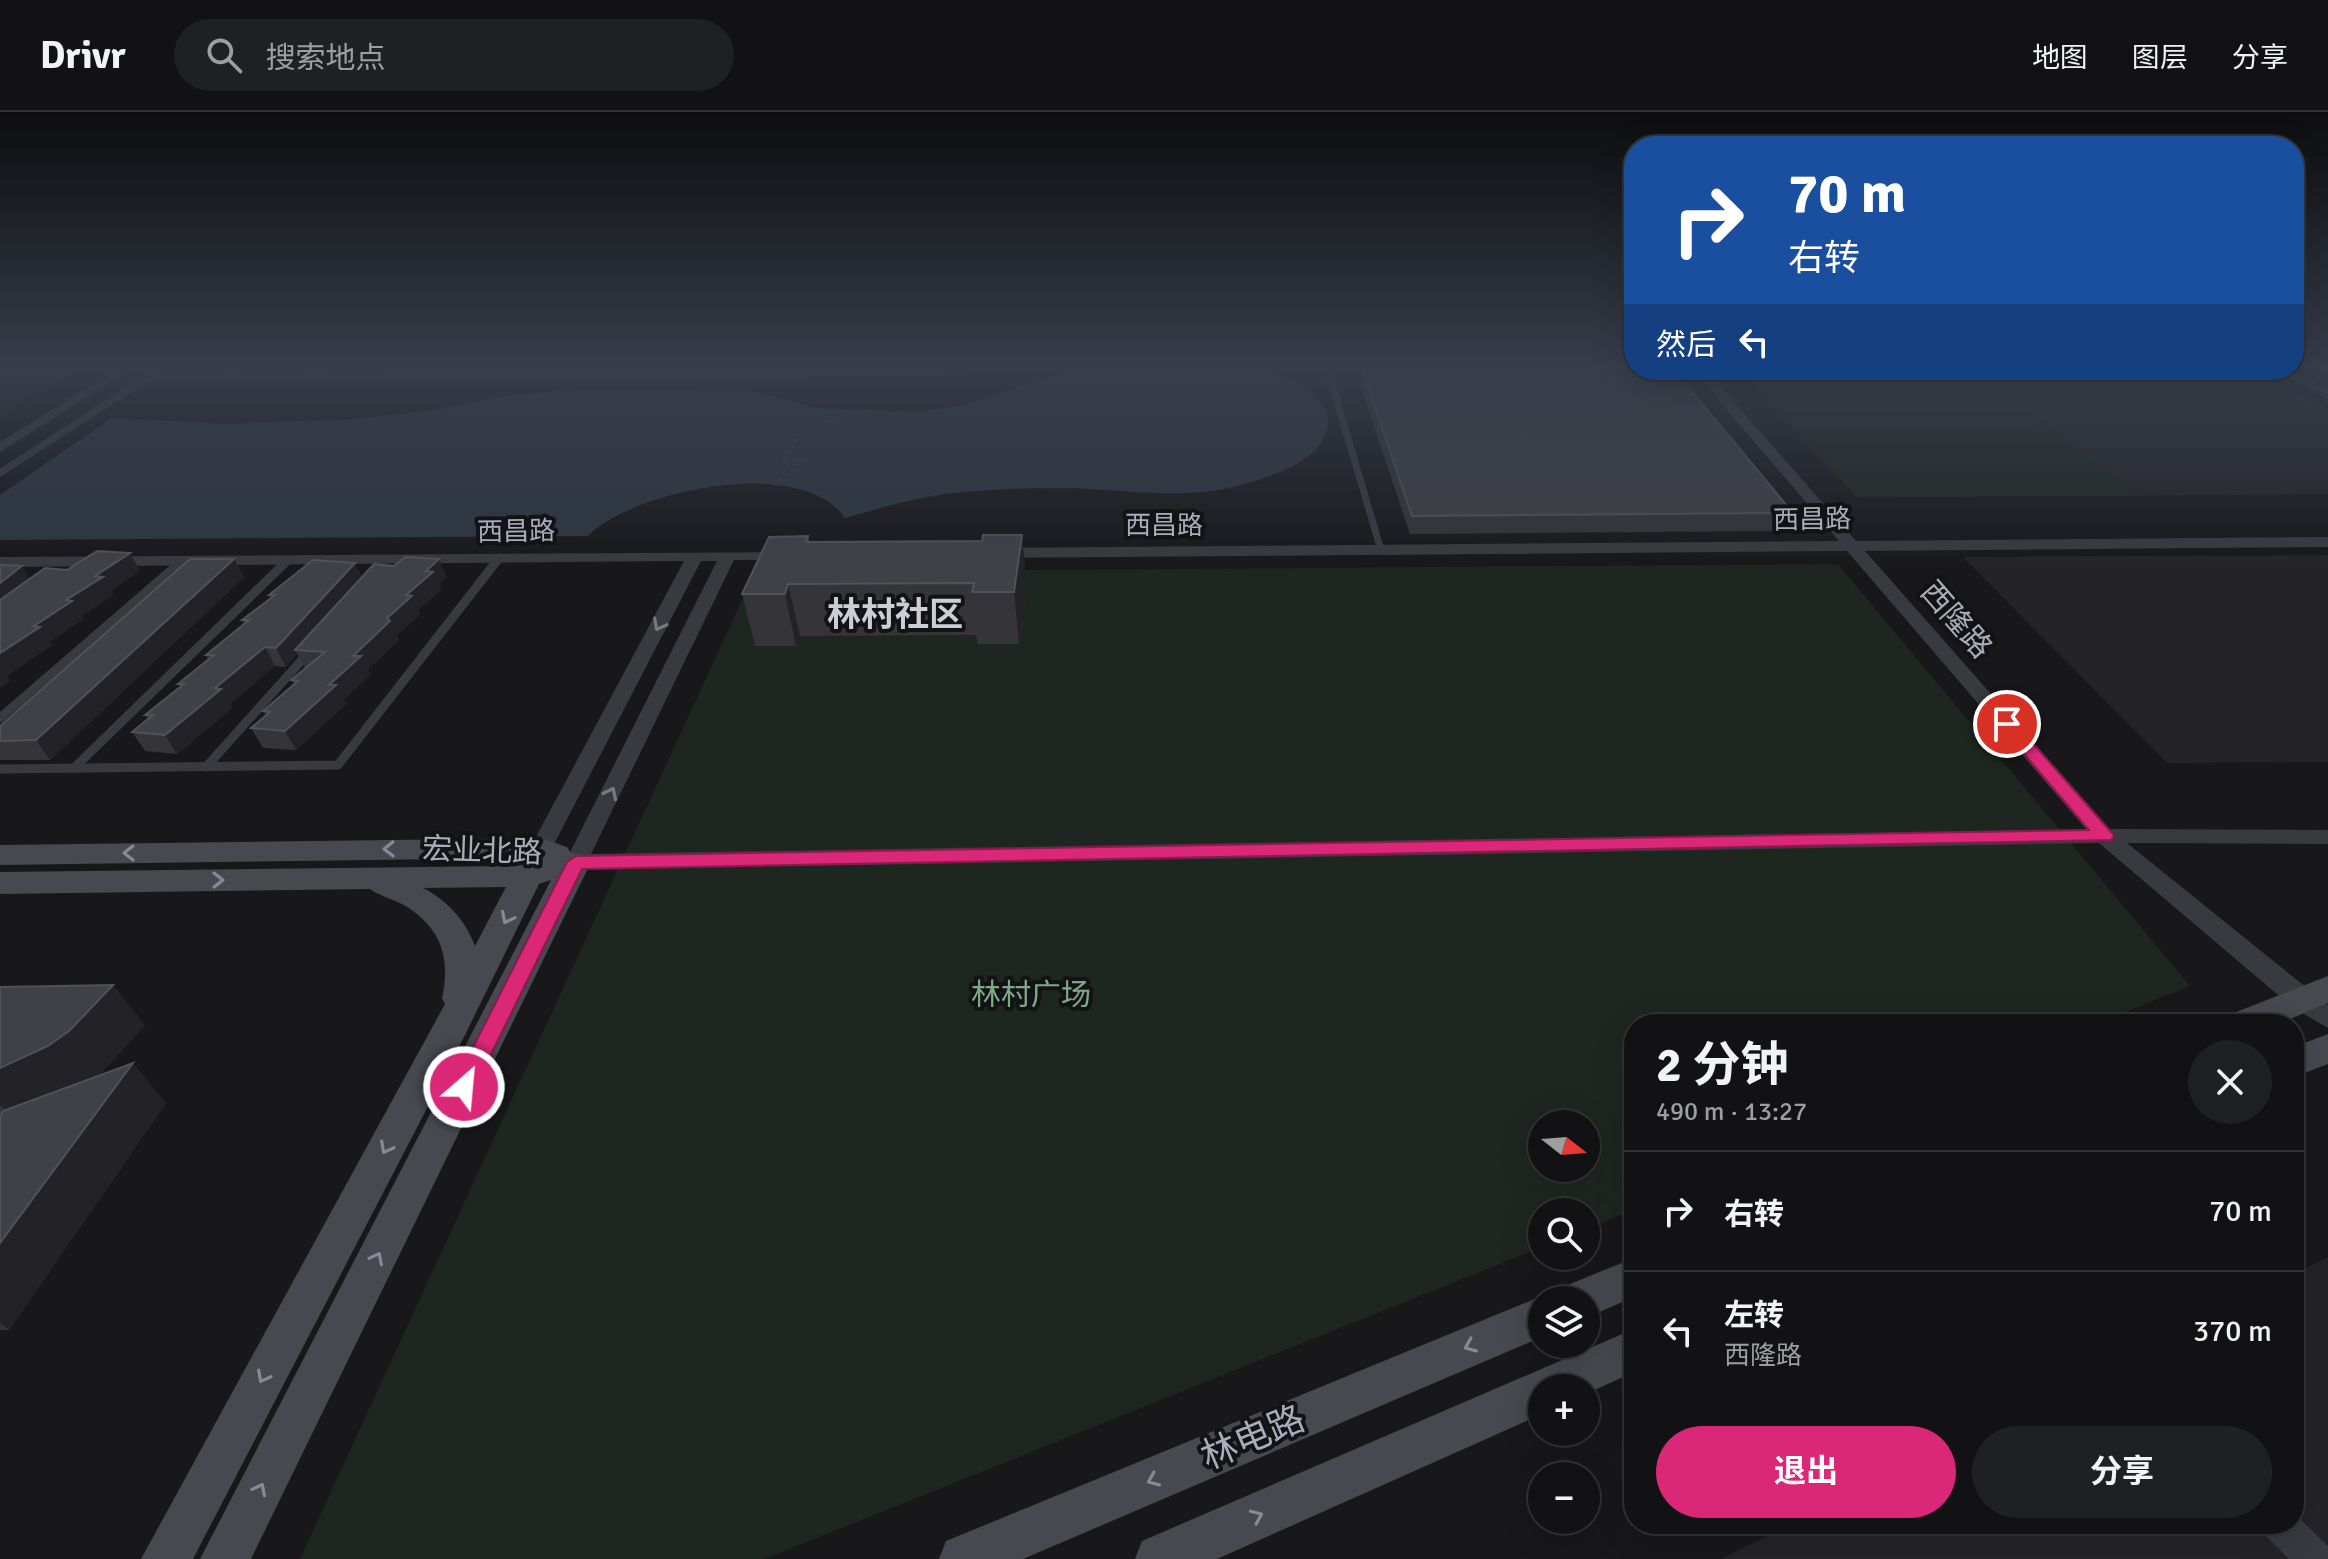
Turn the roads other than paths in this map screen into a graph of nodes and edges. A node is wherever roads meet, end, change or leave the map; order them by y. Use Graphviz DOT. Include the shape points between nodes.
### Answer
graph roads {
  1 [pos="26,432"];
  2 [pos="64,432"];
  3 [pos="1344,432"];
  4 [pos="1752,432"];
  5 [pos="0,448"];
  6 [pos="0,473"];
  7 [pos="2328,542"];
  8 [pos="1852,546"];
  9 [pos="1381,550"];
  10 [pos="973,554"];
  11 [pos="801,555"];
  12 [pos="695,556"];
  13 [pos="728,556"];
  14 [pos="499,558"];
  15 [pos="288,560"];
  16 [pos="182,561"];
  17 [pos="0,562"];
  18 [pos="321,640"];
  19 [pos="0,718"];
  20 [pos="206,767"];
  21 [pos="74,768"];
  22 [pos="0,769"];
  23 [pos="2104,836"];
  24 [pos="2328,837"];
  25 [pos="0,855"];
  26 [pos="549,862"];
  27 [pos="349,878"];
  28 [pos="0,883"];
  29 [pos="2319,1002"];
  30 [pos="2278,1014"];
  31 [pos="446,1037"];
  32 [pos="2328,1048"];
  33 [pos="2304,1059"];
  34 [pos="1624,1281"];
  35 [pos="1600,1291"];
  36 [pos="1528,1322"];
  37 [pos="1624,1354"];
  38 [pos="1580,1374"];
  39 [pos="1528,1397"];
  40 [pos="2290,1534"];
  41 [pos="233,1550"];
  42 [pos="1183,1554"];
  43 [pos="166,1559"];
  44 [pos="964,1559"];
  45 [pos="2315,1559"];
  1 -- 5 [label="street"];
  2 -- 6 [label="lane"];
  3 -- 9 [label="lane"];
  4 -- 8 [label="street, 西隆路"];
  7 -- 8 [label="street, 西昌路"];
  8 -- 9 [label="street, 西昌路"];
  8 -- 23 [label="street, 西隆路"];
  9 -- 10 [label="street, 西昌路"];
  11 -- 13 [label="street, 西昌路"];
  12 -- 13 [label="street, 西昌路"];
  12 -- 14 [label="street, 西昌路"];
  12 -- 26 [label="street, one-way"];
  26 -- 13 [label="street, one-way"];
  14 -- 15 [label="street, 西昌路" via="388,565"];
  14 -- 20 [label="lane" via="338,765"];
  15 -- 16 [label="street, 西昌路"];
  15 -- 21 [label="lane"];
  16 -- 17 [label="street, 西昌路" via="69,566"];
  16 -- 19 [label="lane"];
  18 -- 20 [label="lane"];
  20 -- 21 [label="lane"];
  21 -- 22 [label="lane"];
  23 -- 24 [label="street"];
  23 -- 26 [label="street"];
  23 -- 29 [label="street, 西隆路"];
  26 -- 25 [label="main road, 宏业北路, one-way"];
  26 -- 27 [label="main road, 宏业北路"];
  26 -- 31 [label="main road, one-way"];
  41 -- 26 [label="main road, one-way"];
  28 -- 27 [label="main road, 宏业北路, one-way"];
  27 -- 31 [label="main road" via="415,896 454,934 461,951 462,991"];
  29 -- 30 [label="main road"];
  31 -- 43 [label="main road, one-way"];
  32 -- 33 [label="main road"];
  34 -- 35 [label="main road"];
  36 -- 44 [label="main road, 林电路, one-way"];
  37 -- 38 [label="main road"];
  42 -- 39 [label="main road, one-way"];
  40 -- 45 [label="street"];
}
